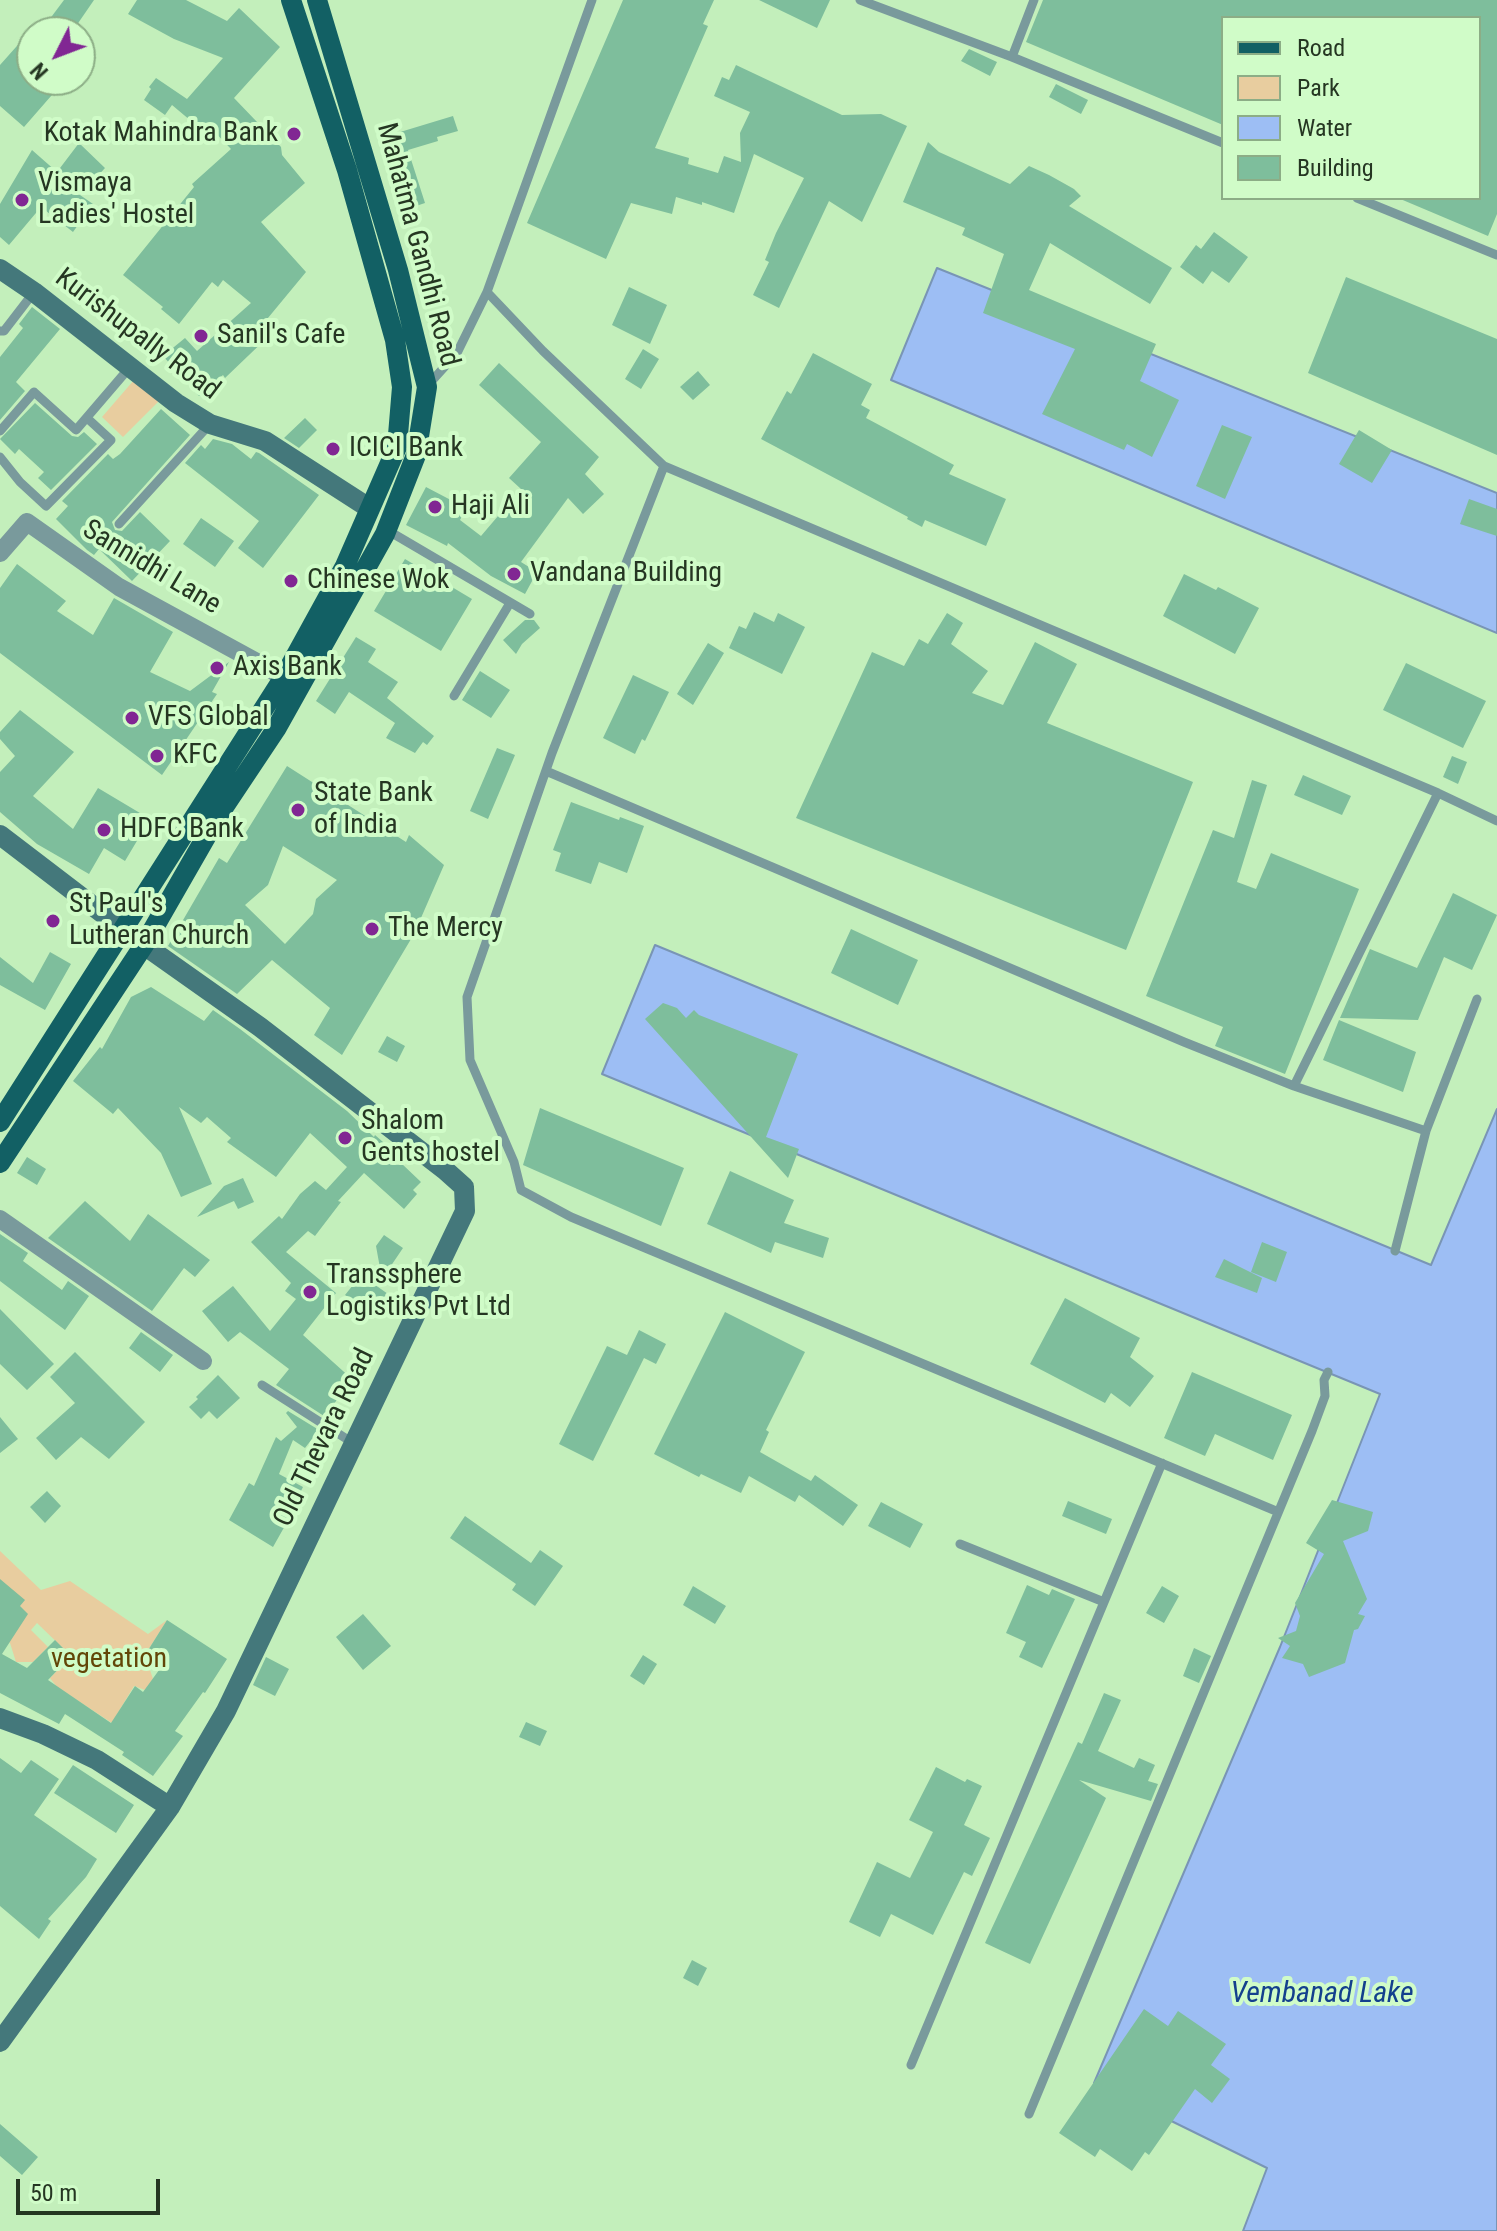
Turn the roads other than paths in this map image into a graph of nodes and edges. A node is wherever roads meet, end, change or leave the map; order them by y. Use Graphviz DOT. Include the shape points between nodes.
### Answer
graph roads {
  1 [pos="291,0"];
  2 [pos="317,0"];
  3 [pos="592,0"];
  4 [pos="860,0"];
  5 [pos="1034,0"];
  6 [pos="1012,57"];
  7 [pos="1221,142"];
  8 [pos="1362,200"];
  9 [pos="1497,255"];
  10 [pos="0,269"];
  11 [pos="34,292"];
  12 [pos="487,292"];
  13 [pos="0,331"];
  14 [pos="130,367"];
  15 [pos="402,387"];
  16 [pos="427,387"];
  17 [pos="87,418"];
  18 [pos="210,424"];
  19 [pos="0,431"];
  20 [pos="0,457"];
  21 [pos="664,466"];
  22 [pos="369,508"];
  23 [pos="119,524"];
  24 [pos="387,530"];
  25 [pos="0,553"];
  26 [pos="510,603"];
  27 [pos="530,614"];
  28 [pos="284,677"];
  29 [pos="454,696"];
  30 [pos="546,771"];
  31 [pos="1438,793"];
  32 [pos="1497,821"];
  33 [pos="0,835"];
  34 [pos="123,929"];
  35 [pos="144,945"];
  36 [pos="1477,999"];
  37 [pos="1294,1086"];
  38 [pos="0,1122"];
  39 [pos="1426,1131"];
  40 [pos="0,1163"];
  41 [pos="0,1219"];
  42 [pos="1395,1251"];
  43 [pos="203,1361"];
  44 [pos="1328,1372"];
  45 [pos="262,1385"];
  46 [pos="353,1443"];
  47 [pos="1162,1463"];
  48 [pos="1276,1511"];
  49 [pos="960,1544"];
  50 [pos="1104,1602"];
  51 [pos="0,1718"];
  52 [pos="170,1807"];
  53 [pos="0,2042"];
  54 [pos="911,2065"];
  55 [pos="1029,2114"];
  1 -- 15 [label="main road, Mahatma Gandhi Road" via="354,197 395,340"];
  2 -- 16 [label="main road, Mahatma Gandhi Road" via="398,270"];
  3 -- 12 [label="lane"];
  4 -- 6 [label="lane"];
  5 -- 6 [label="lane"];
  6 -- 7 [label="lane"];
  8 -- 9 [label="lane"];
  10 -- 11 [label="street, Kurishupally Road"];
  11 -- 13 [label="lane"];
  11 -- 14 [label="street, Kurishupally Road"];
  12 -- 16 [label="lane" via="457,353"];
  12 -- 21 [label="lane"];
  14 -- 17 [label="lane"];
  14 -- 18 [label="street, Kurishupally Road"];
  15 -- 16 [label="main road"];
  15 -- 22 [label="main road, Mahatma Gandhi Road" via="397,447"];
  16 -- 24 [label="main road, Mahatma Gandhi Road" via="416,455"];
  17 -- 19 [label="lane" via="76,430 34,392"];
  17 -- 20 [label="lane" via="111,440 46,506"];
  18 -- 22 [label="street, Kurishupally Road" via="265,441"];
  18 -- 23 [label="lane"];
  21 -- 30 [label="lane"];
  21 -- 31 [label="lane"];
  22 -- 28 [label="main road, Mahatma Gandhi Road" via="345,566"];
  24 -- 26 [label="lane"];
  24 -- 35 [label="main road, Mahatma Gandhi Road" via="276,729 218,816"];
  25 -- 28 [label="street, Sannidhi Lane" via="27,522 119,587"];
  26 -- 27 [label="lane"];
  26 -- 29 [label="lane"];
  28 -- 34 [label="main road, Mahatma Gandhi Road"];
  30 -- 37 [label="lane"];
  30 -- 47 [label="lane" via="467,997 470,1060 521,1190 571,1217"];
  31 -- 32 [label="lane"];
  31 -- 37 [label="lane"];
  33 -- 34 [label="street"];
  34 -- 35 [label="street"];
  34 -- 38 [label="main road, Mahatma Gandhi Road"];
  35 -- 40 [label="main road, Mahatma Gandhi Road"];
  35 -- 46 [label="street, Old Thevara Road" via="260,1027 464,1187 465,1211"];
  36 -- 39 [label="lane"];
  37 -- 39 [label="lane"];
  39 -- 42 [label="lane"];
  41 -- 43 [label="street"];
  44 -- 48 [label="lane" via="1325,1396"];
  45 -- 46 [label="lane"];
  46 -- 52 [label="street, Old Thevara Road" via="226,1711"];
  47 -- 48 [label="lane"];
  47 -- 50 [label="lane"];
  48 -- 55 [label="lane"];
  49 -- 50 [label="lane"];
  50 -- 54 [label="lane"];
  51 -- 52 [label="street" via="97,1760"];
  52 -- 53 [label="street, Old Thevara Road"];
}
